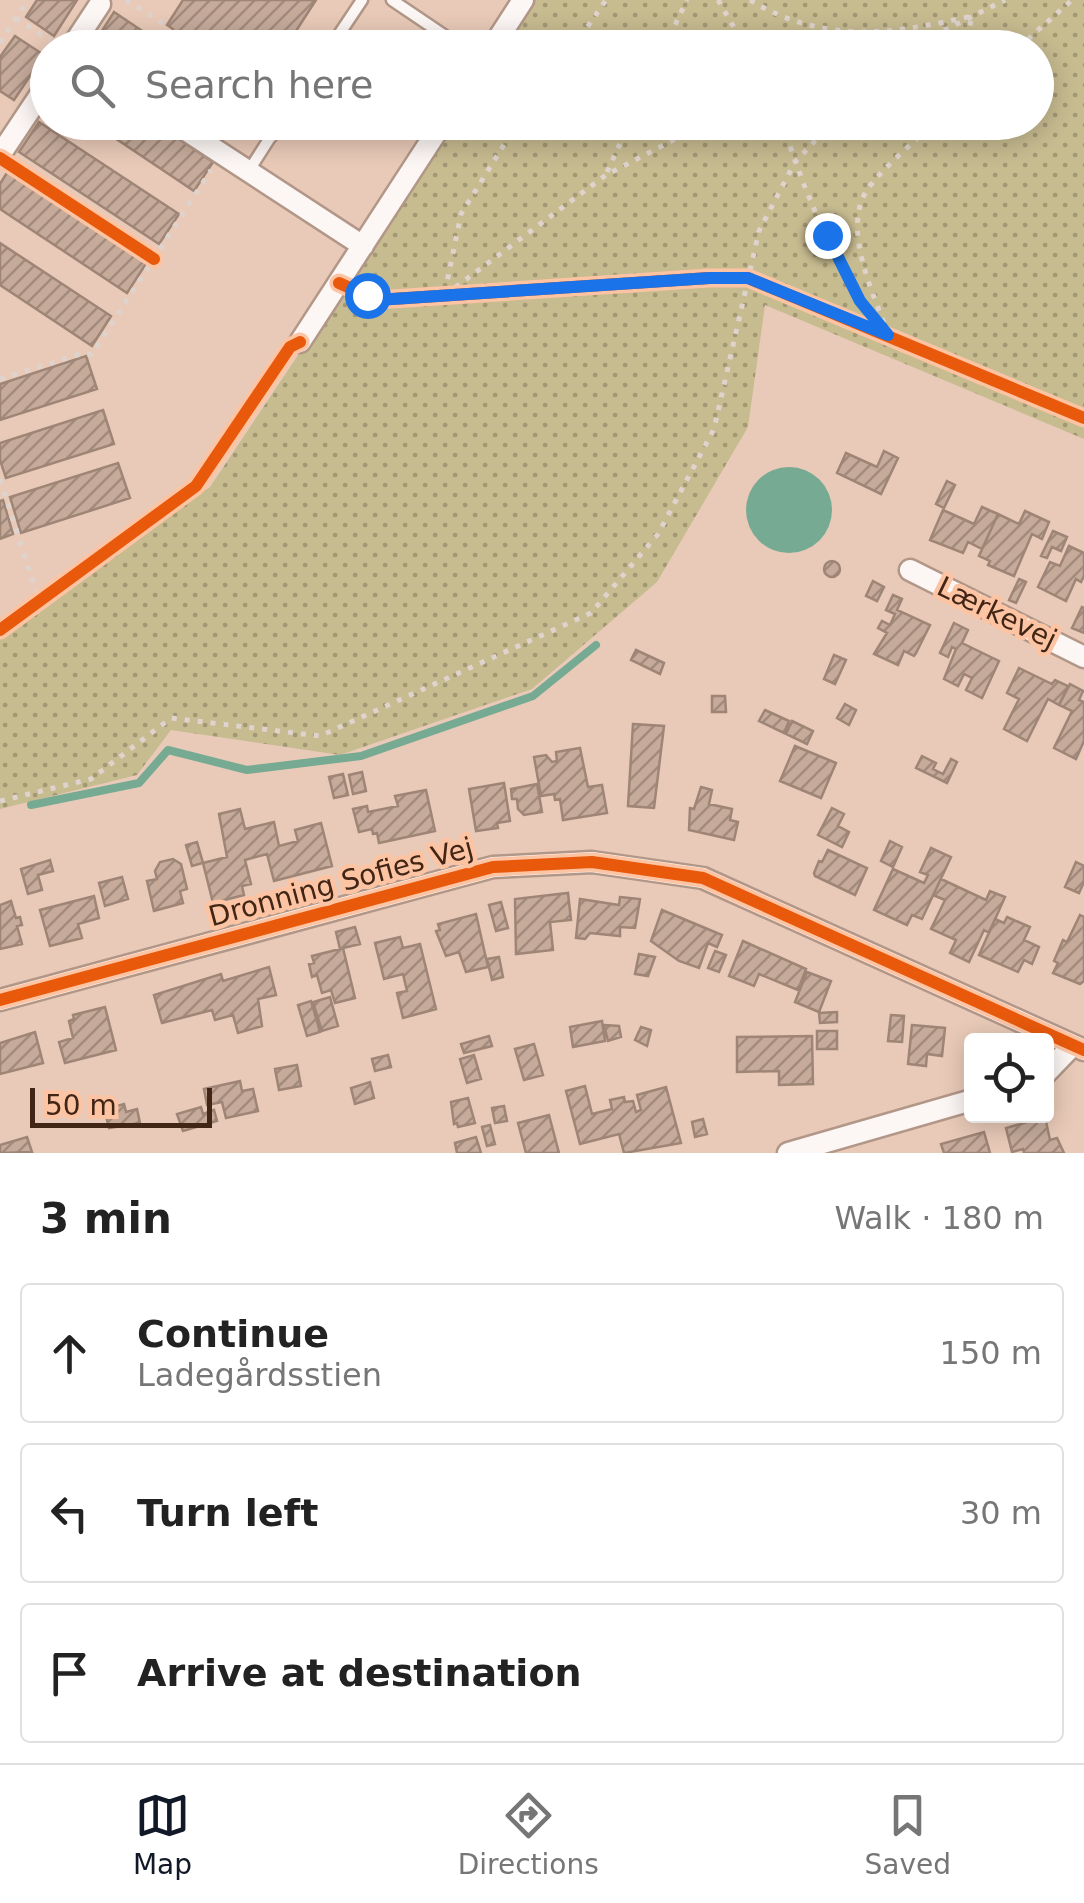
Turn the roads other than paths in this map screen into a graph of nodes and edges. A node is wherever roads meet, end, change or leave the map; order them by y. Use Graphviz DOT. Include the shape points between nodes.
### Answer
graph roads {
  1 [pos="362,0"];
  2 [pos="392,0"];
  3 [pos="523,0"];
  4 [pos="100,4"];
  5 [pos="83,30"];
  6 [pos="342,30"];
  7 [pos="436,30"];
  8 [pos="504,30"];
  9 [pos="30,110"];
  10 [pos="200,140"];
  11 [pos="269,140"];
  12 [pos="431,140"];
  13 [pos="0,155"];
  14 [pos="248,172"];
  15 [pos="363,246"];
  16 [pos="300,342"];
  17 [pos="910,570"];
  18 [pos="1084,656"];
  19 [pos="0,1000"];
  20 [pos="1078,1047"];
  21 [pos="1054,1066"];
  22 [pos="964,1102"];
  23 [pos="788,1153"];
  1 -- 6 [label="lane"];
  2 -- 7 [label="lane"];
  3 -- 8 [label="street"];
  4 -- 5 [label="street"];
  9 -- 13 [label="street"];
  10 -- 14 [label="street"];
  11 -- 14 [label="lane"];
  12 -- 15 [label="street"];
  14 -- 15 [label="street"];
  15 -- 16 [label="street"];
  17 -- 18 [label="street, Lærkevej"];
  19 -- 20 [label="street, Dronning Sofies Vej" via="493,867 592,862 703,878"];
  20 -- 21 [label="street"];
  22 -- 23 [label="street"];
}
